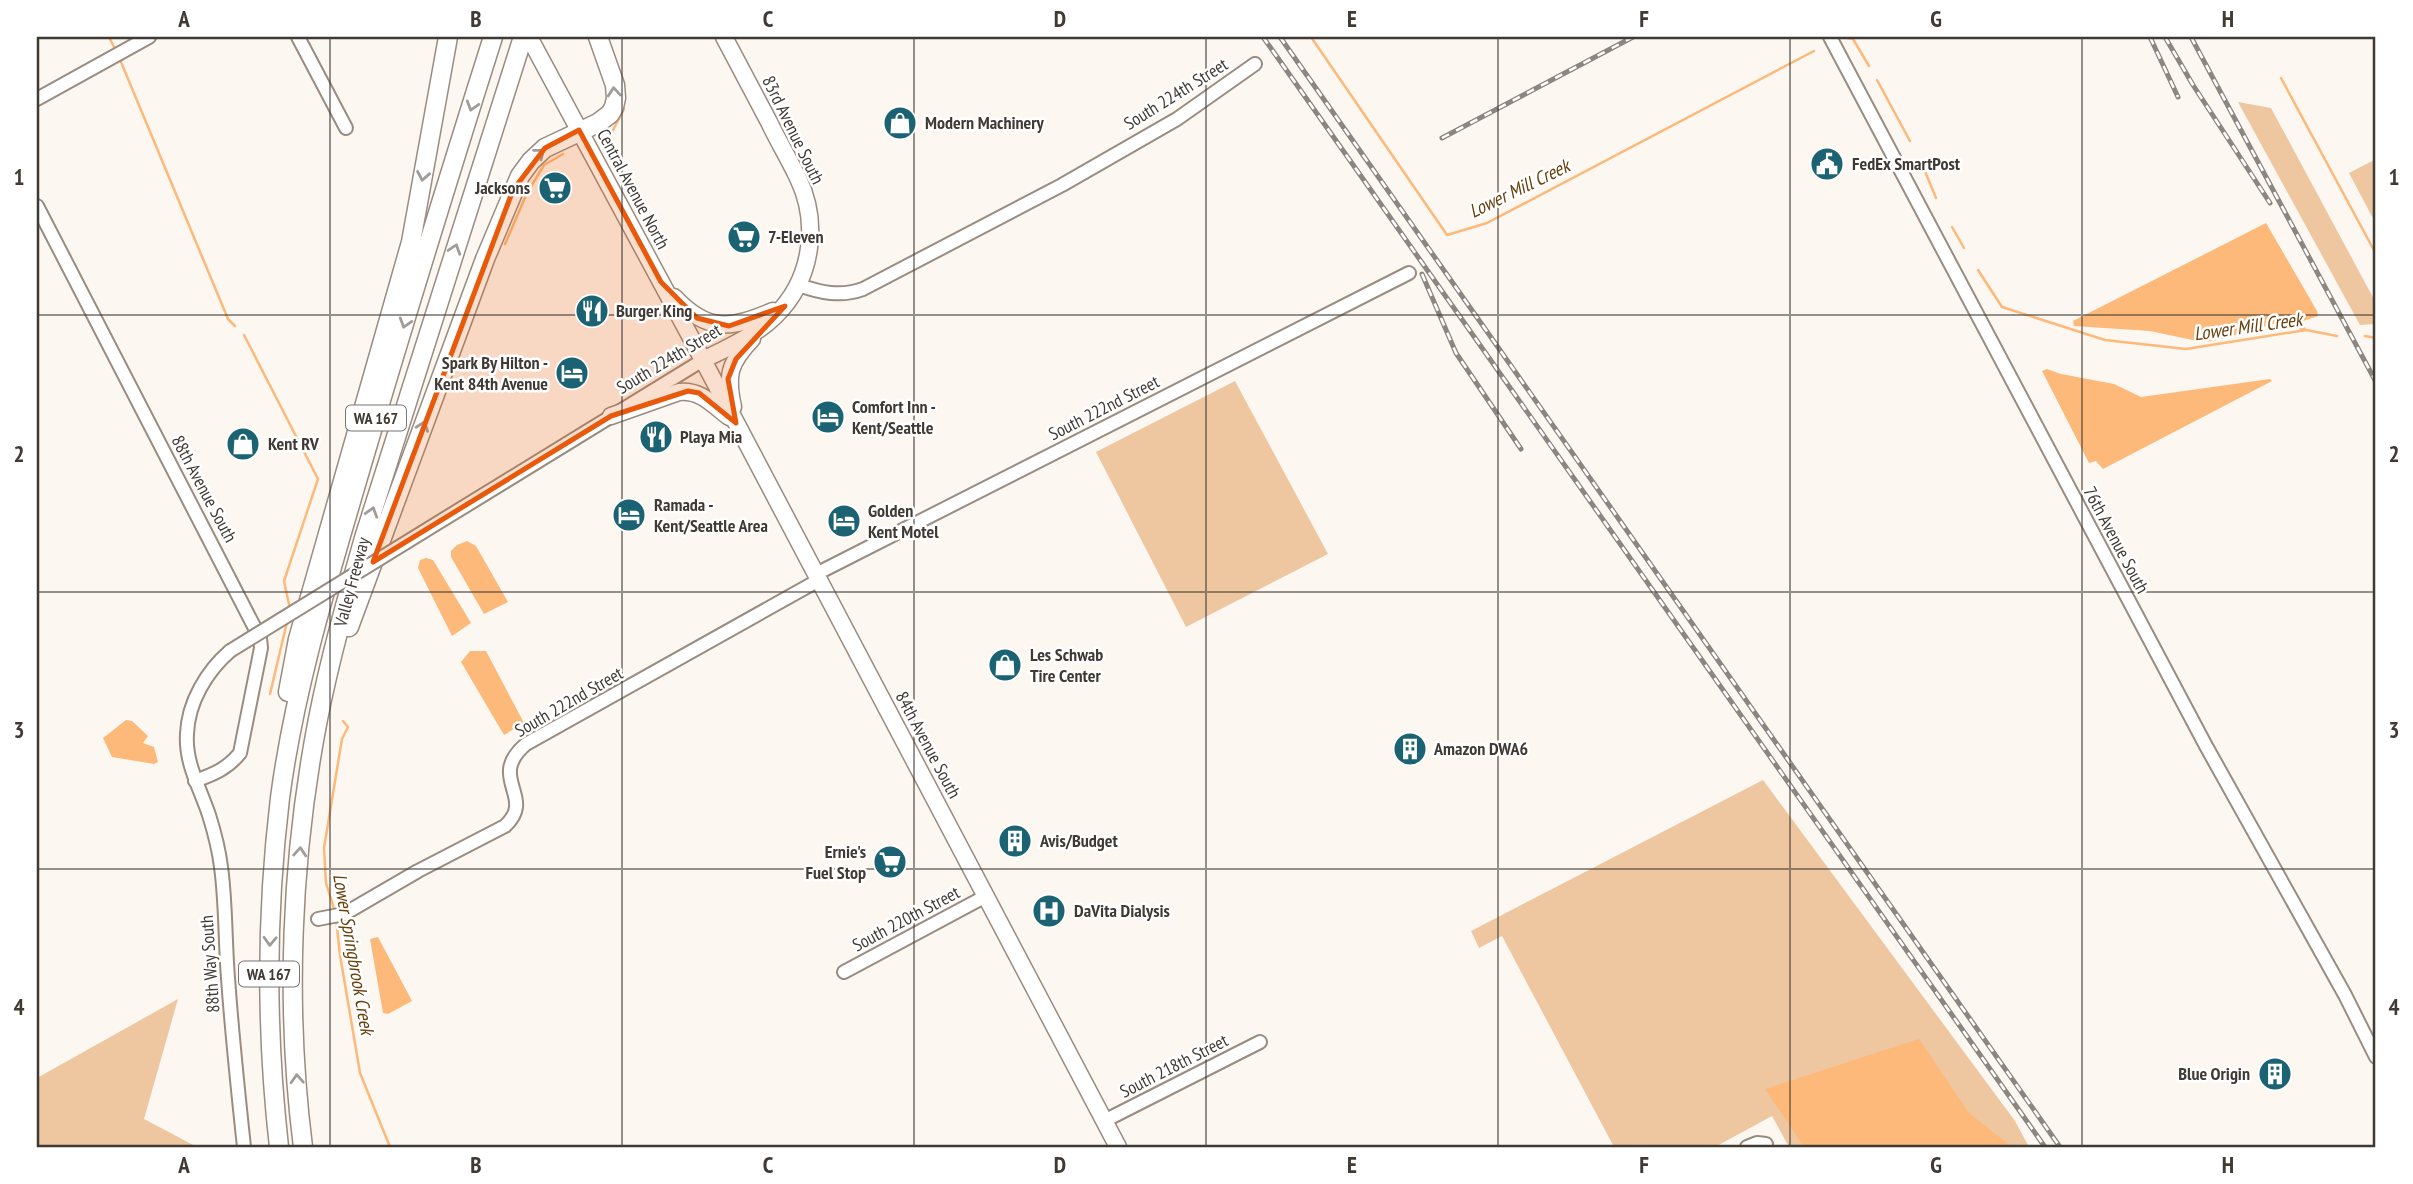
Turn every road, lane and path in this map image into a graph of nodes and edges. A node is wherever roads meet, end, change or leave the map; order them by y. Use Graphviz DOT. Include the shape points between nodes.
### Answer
graph roads {
  1 [pos="149,37"];
  2 [pos="298,37"];
  3 [pos="448,37"];
  4 [pos="523,37"];
  5 [pos="529,37"];
  6 [pos="598,37"];
  7 [pos="724,37"];
  8 [pos="1830,37"];
  9 [pos="493,39"];
  10 [pos="1255,64"];
  11 [pos="37,99"];
  12 [pos="346,128"];
  13 [pos="579,130"];
  14 [pos="37,206"];
  15 [pos="1409,273"];
  16 [pos="661,282"];
  17 [pos="799,285"];
  18 [pos="785,306"];
  19 [pos="767,323"];
  20 [pos="703,360"];
  21 [pos="611,416"];
  22 [pos="736,423"];
  23 [pos="817,577"];
  24 [pos="323,697"];
  25 [pos="195,781"];
  26 [pos="280,800"];
  27 [pos="985,896"];
  28 [pos="331,917"];
  29 [pos="844,972"];
  30 [pos="1260,1042"];
  31 [pos="2376,1057"];
  32 [pos="1104,1121"];
  33 [pos="1766,1144"];
  34 [pos="244,1147"];
  35 [pos="279,1147"];
  36 [pos="303,1147"];
  37 [pos="1118,1147"];
  38 [pos="1747,1147"];
  1 -- 11 [label="street"];
  2 -- 12 [label="street"];
  3 -- 26 [label="highway, one-way" via="411,242 298,639 279,741"];
  24 -- 4 [label="highway, Valley Freeway / WA 167, one-way" via="364,538"];
  5 -- 13 [label="main road, Central Avenue North"];
  13 -- 6 [label="highway, one-way" via="610,114 616,98"];
  7 -- 17 [label="main road, 83rd Avenue South" via="803,191 810,241"];
  8 -- 31 [label="street, 76th Avenue South"];
  9 -- 26 [label="highway, Valley Freeway / WA 167, one-way" via="318,615"];
  10 -- 17 [label="street, South 224th Street" via="1177,119 863,289 830,293"];
  13 -- 16 [label="main road, Central Avenue North"];
  24 -- 13 [label="highway, one-way" via="513,190 537,154"];
  14 -- 25 [label="street, 88th Avenue South" via="260,638 240,752 219,773"];
  15 -- 23 [label="street, South 222nd Street"];
  16 -- 18 [label="main road" via="697,318 715,325 741,323"];
  16 -- 20 [label="main road, Central Avenue North"];
  17 -- 18 [label="main road, South 224th Street"];
  18 -- 19 [label="main road, South 224th Street"];
  19 -- 20 [label="main road, South 224th Street"];
  19 -- 22 [label="main road" via="744,347 728,379"];
  20 -- 21 [label="street, South 224th Street"];
  20 -- 22 [label="main road, 84th Avenue South"];
  21 -- 22 [label="main road" via="688,391 699,393"];
  21 -- 25 [label="street, South 224th Street, bridge" via="230,651 210,672 195,701 187,733"];
  22 -- 23 [label="main road, 84th Avenue South"];
  23 -- 27 [label="main road, 84th Avenue South"];
  23 -- 28 [label="street, South 222nd Street" via="526,744 510,762 517,807 512,819"];
  36 -- 24 [label="highway, Valley Freeway / WA 167, one-way" via="293,1004 295,918 300,841"];
  25 -- 34 [label="street, 88th Way South" via="209,814 221,867"];
  26 -- 35 [label="highway, Valley Freeway / WA 167, one-way" via="269,981"];
  27 -- 29 [label="street, South 220th Street"];
  27 -- 32 [label="main road, 84th Avenue South"];
  30 -- 32 [label="street, South 218th Street"];
  32 -- 37 [label="main road, 84th Avenue South"];
  33 -- 38 [label="street"];
}
